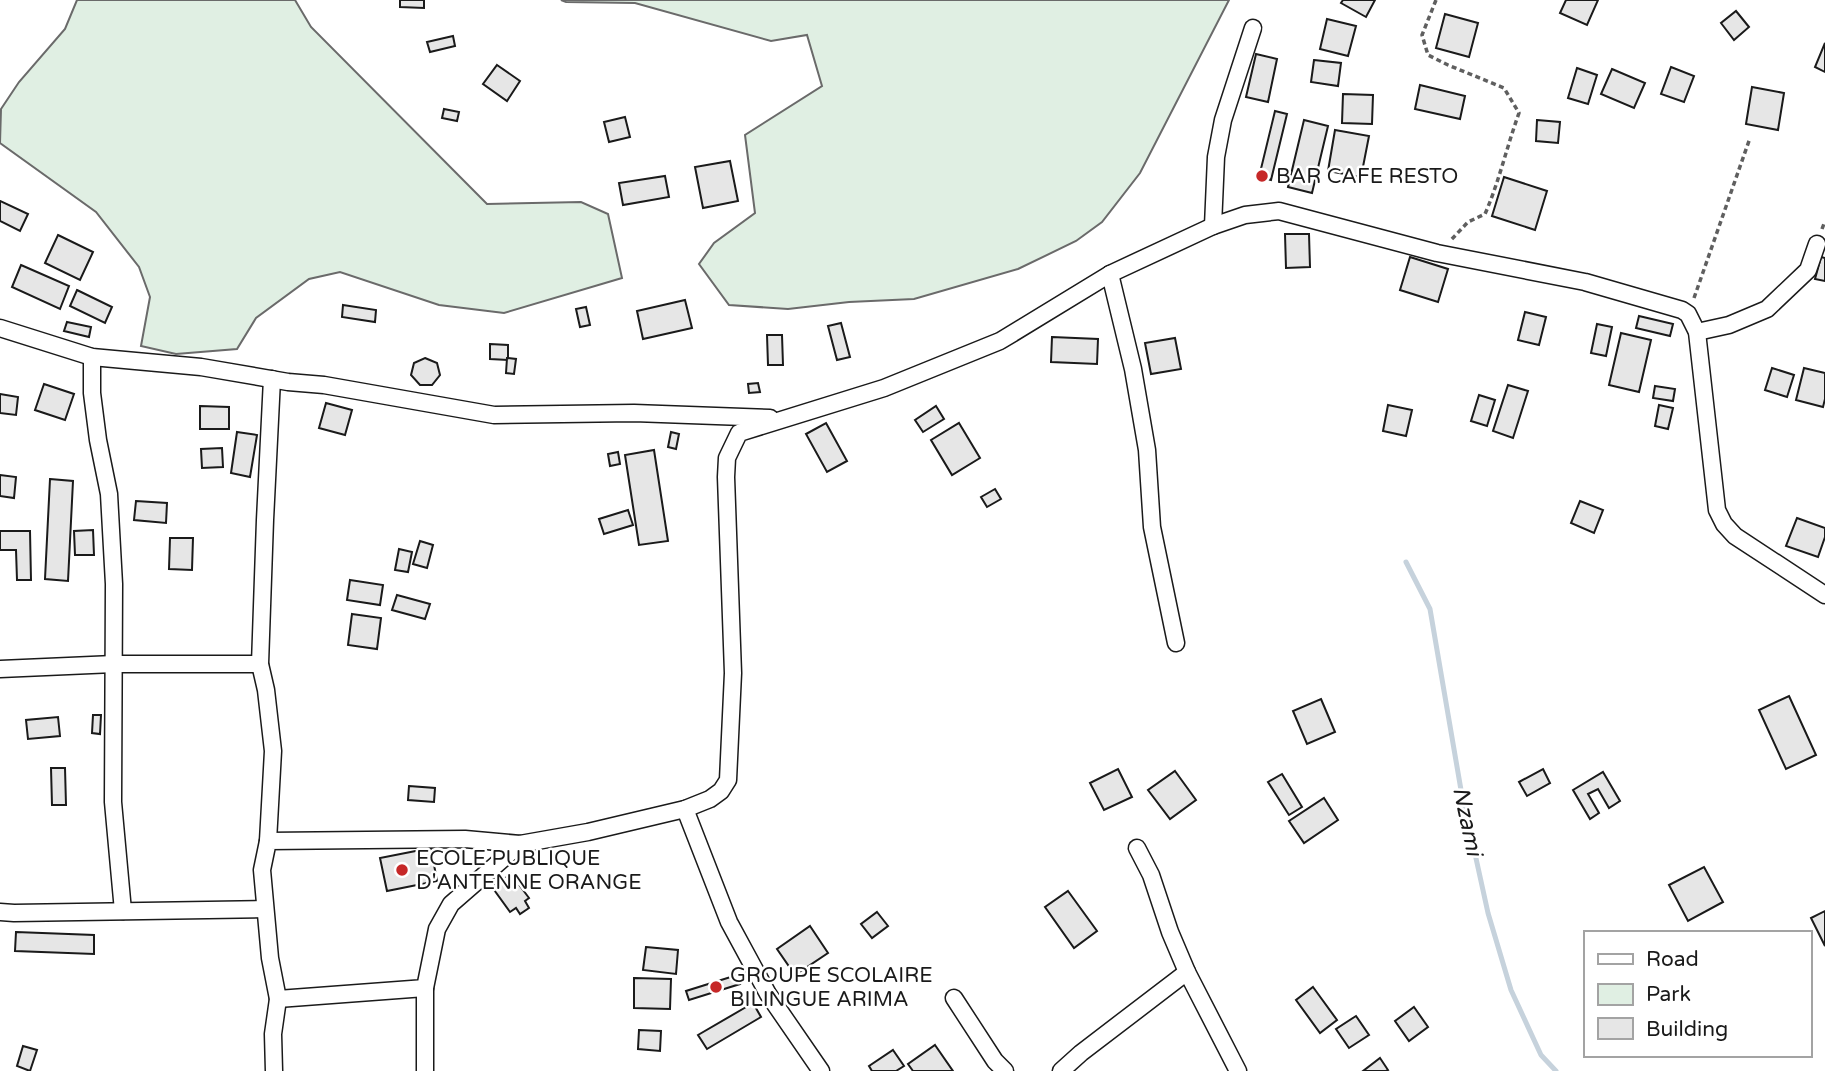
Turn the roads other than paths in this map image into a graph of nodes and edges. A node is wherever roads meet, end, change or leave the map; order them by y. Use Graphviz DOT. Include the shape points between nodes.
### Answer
graph roads {
  1 [pos="1253,28"];
  2 [pos="1213,226"];
  3 [pos="1818,244"];
  4 [pos="1110,274"];
  5 [pos="0,328"];
  6 [pos="1698,332"];
  7 [pos="92,357"];
  8 [pos="272,379"];
  9 [pos="779,419"];
  10 [pos="1825,595"];
  11 [pos="1177,643"];
  12 [pos="114,664"];
  13 [pos="260,664"];
  14 [pos="0,669"];
  15 [pos="685,808"];
  16 [pos="268,841"];
  17 [pos="520,844"];
  18 [pos="1137,848"];
  19 [pos="265,909"];
  20 [pos="123,911"];
  21 [pos="0,912"];
  22 [pos="1187,972"];
  23 [pos="425,988"];
  24 [pos="954,998"];
  25 [pos="278,999"];
  26 [pos="274,1071"];
  27 [pos="425,1071"];
  28 [pos="821,1071"];
  29 [pos="1004,1071"];
  30 [pos="1061,1071"];
  31 [pos="1238,1071"];
  1 -- 2 [label="street" via="1223,120"];
  2 -- 4 [label="street"];
  2 -- 6 [label="street" via="1245,215 1279,211 1437,253 1585,282 1682,310"];
  3 -- 6 [label="street" via="1808,270 1767,309"];
  4 -- 9 [label="street" via="1000,341 884,388"];
  4 -- 11 [label="street" via="1133,369 1147,450 1152,527"];
  5 -- 7 [label="street"];
  6 -- 10 [label="street" via="1717,510 1735,536"];
  7 -- 8 [label="street"];
  7 -- 12 [label="street" via="92,393 109,494"];
  8 -- 9 [label="street" via="494,415 634,413"];
  8 -- 13 [label="street"];
  9 -- 15 [label="street" via="739,433 727,458 733,673 728,780 710,799"];
  12 -- 13 [label="street"];
  12 -- 14 [label="street"];
  12 -- 20 [label="street" via="113,802"];
  13 -- 16 [label="street" via="273,751"];
  15 -- 17 [label="street"];
  15 -- 28 [label="street" via="729,922 768,994"];
  16 -- 17 [label="street" via="465,839"];
  16 -- 19 [label="street" via="262,870"];
  17 -- 23 [label="street" via="451,904 437,929"];
  18 -- 22 [label="street"];
  19 -- 20 [label="street"];
  19 -- 25 [label="street"];
  20 -- 21 [label="street"];
  22 -- 30 [label="street"];
  22 -- 31 [label="street"];
  23 -- 25 [label="street"];
  23 -- 27 [label="street"];
  24 -- 29 [label="street"];
  25 -- 26 [label="street"];
}
